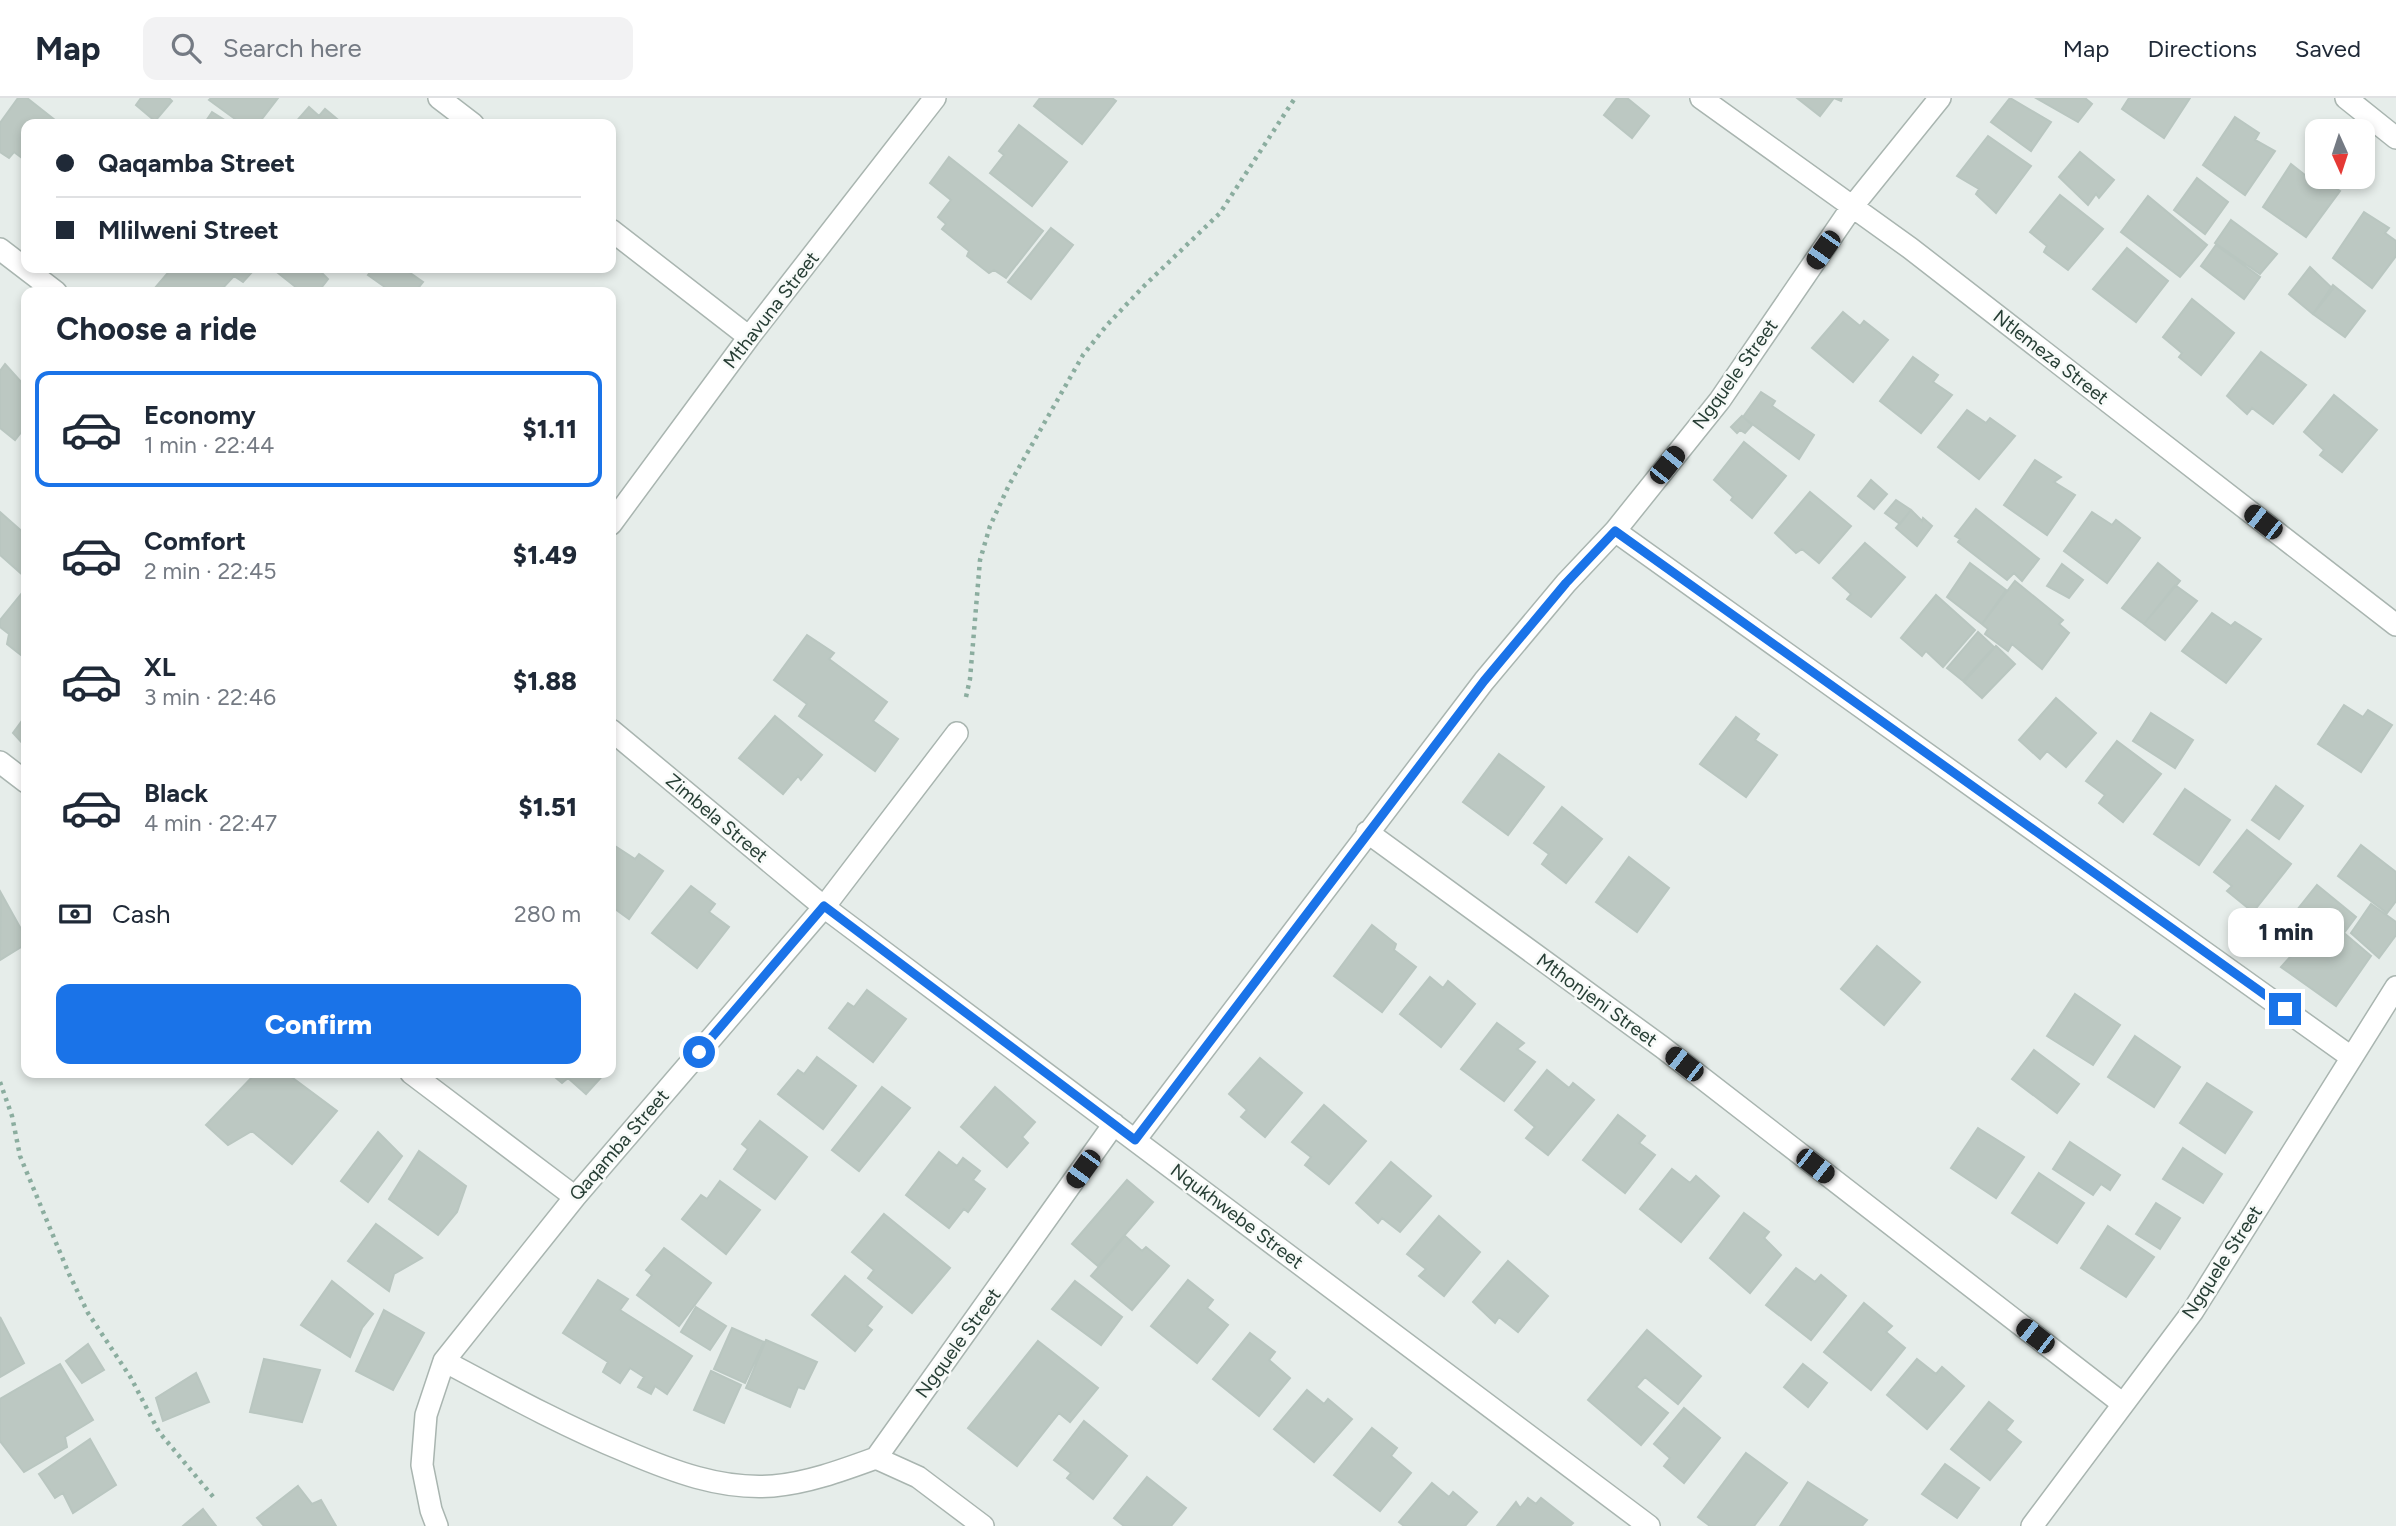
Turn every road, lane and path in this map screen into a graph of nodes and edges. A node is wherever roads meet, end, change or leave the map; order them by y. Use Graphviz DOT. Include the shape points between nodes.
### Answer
graph roads {
  1 [pos="439,98"];
  2 [pos="935,98"];
  3 [pos="1295,98"];
  4 [pos="1701,98"];
  5 [pos="1940,98"];
  6 [pos="2346,98"];
  7 [pos="466,119"];
  8 [pos="2396,138"];
  9 [pos="1852,206"];
  10 [pos="616,234"];
  11 [pos="0,249"];
  12 [pos="21,265"];
  13 [pos="31,273"];
  14 [pos="49,287"];
  15 [pos="749,337"];
  16 [pos="616,517"];
  17 [pos="1615,531"];
  18 [pos="2396,625"];
  19 [pos="957,733"];
  20 [pos="616,734"];
  21 [pos="0,762"];
  22 [pos="21,778"];
  23 [pos="1367,832"];
  24 [pos="824,906"];
  25 [pos="2396,987"];
  26 [pos="2351,1057"];
  27 [pos="418,1078"];
  28 [pos="0,1082"];
  29 [pos="1114,1124"];
  30 [pos="1135,1140"];
  31 [pos="575,1197"];
  32 [pos="444,1361"];
  33 [pos="2123,1404"];
  34 [pos="876,1458"];
  35 [pos="215,1499"];
  36 [pos="437,1526"];
  37 [pos="983,1526"];
  38 [pos="1649,1526"];
  39 [pos="2032,1526"];
  1 -- 7 [label="street"];
  2 -- 15 [label="street, Mthavuna Street"];
  3 -- 19 [label="path" via="1220,213 1145,285 1083,355 1009,485 980,560 970,679"];
  4 -- 9 [label="street, Ntlemeza Street"];
  5 -- 9 [label="street, Ngquele Street"];
  6 -- 8 [label="street"];
  9 -- 17 [label="street, Ngquele Street" via="1720,400"];
  9 -- 18 [label="street, Ntlemeza Street"];
  10 -- 15 [label="street"];
  11 -- 12 [label="street"];
  13 -- 14 [label="street"];
  15 -- 16 [label="street, Mthavuna Street"];
  17 -- 23 [label="street, Ngquele Street" via="1484,681"];
  17 -- 26 [label="street"];
  19 -- 24 [label="street, Qaqamba Street"];
  20 -- 24 [label="street, Zimbela Street"];
  21 -- 22 [label="street"];
  23 -- 30 [label="street, Ngquele Street"];
  23 -- 33 [label="street, Mthonjeni Street" via="1662,1047"];
  24 -- 29 [label="street, Nqukhwebe Street"];
  24 -- 31 [label="street, Qaqamba Street"];
  25 -- 26 [label="street, Ngquele Street"];
  26 -- 33 [label="street, Ngquele Street" via="2193,1311"];
  27 -- 31 [label="street"];
  28 -- 35 [label="path" via="20,1156 88,1313 131,1378 159,1432"];
  29 -- 30 [label="street, Nqukhwebe Street"];
  29 -- 34 [label="street, Ngquele Street"];
  30 -- 38 [label="street, Nqukhwebe Street"];
  31 -- 32 [label="street, Qaqamba Street"];
  32 -- 34 [label="street" via="575,1430 678,1473 728,1485 774,1486 833,1474"];
  32 -- 36 [label="street, Qaqamba Street" via="426,1415 422,1465"];
  33 -- 39 [label="street, Ngquele Street"];
  34 -- 37 [label="street" via="918,1477"];
}
